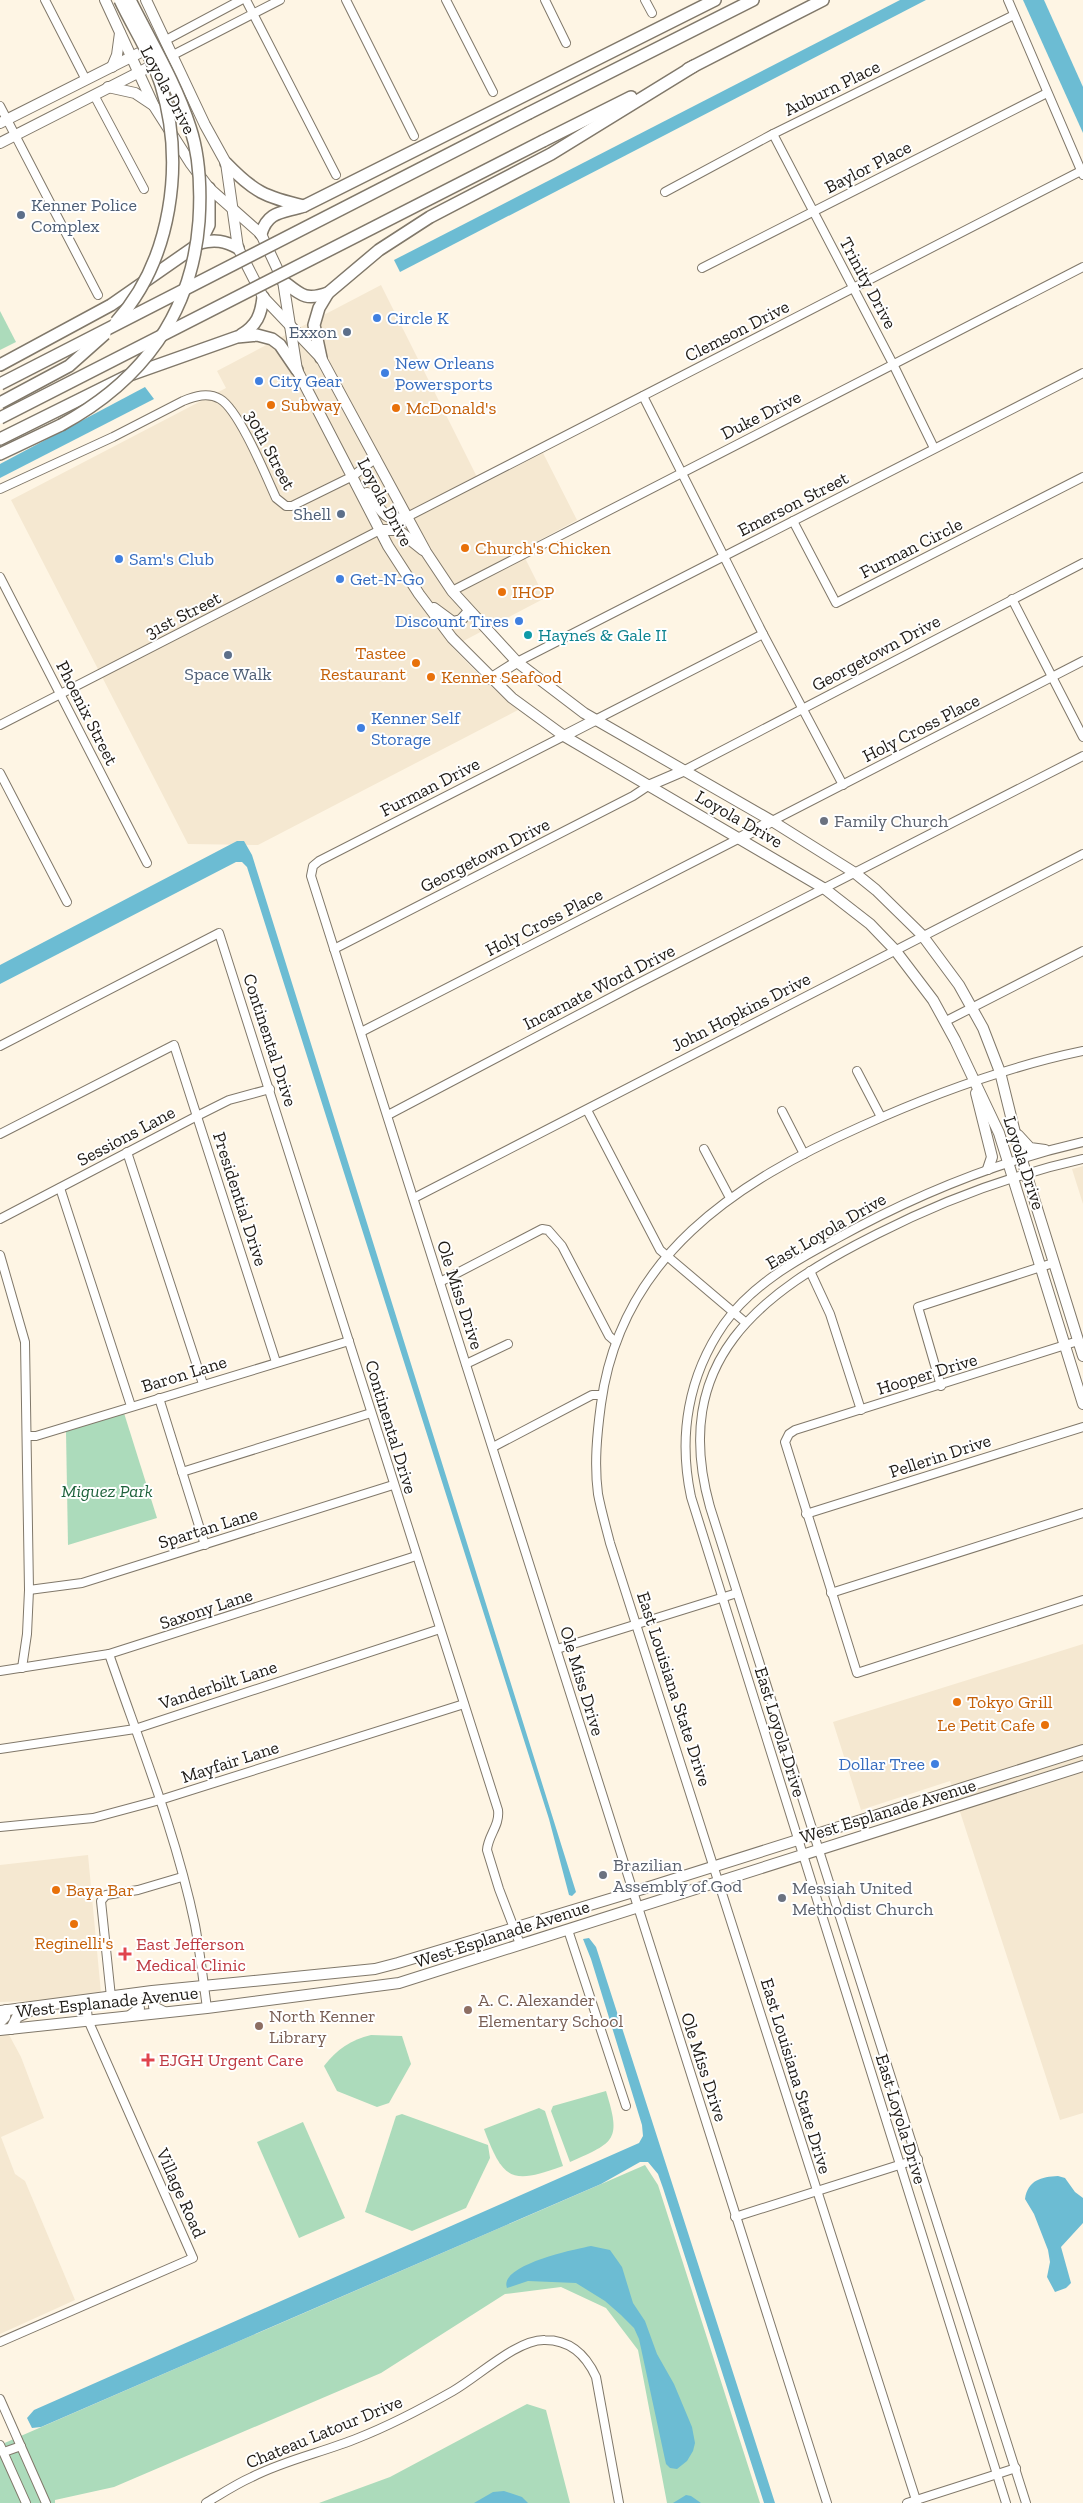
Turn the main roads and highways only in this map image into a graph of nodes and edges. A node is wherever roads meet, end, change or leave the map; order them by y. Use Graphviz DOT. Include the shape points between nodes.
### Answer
graph roads {
  1 [pos="105,0"];
  2 [pos="120,0"];
  3 [pos="130,0"];
  4 [pos="146,0"];
  5 [pos="715,0"];
  6 [pos="753,0"];
  7 [pos="823,0"];
  8 [pos="120,33"];
  9 [pos="166,40"];
  10 [pos="173,55"];
  11 [pos="132,56"];
  12 [pos="694,66"];
  13 [pos="112,67"];
  14 [pos="140,72"];
  15 [pos="108,87"];
  16 [pos="154,106"];
  17 [pos="4,122"];
  18 [pos="0,143"];
  19 [pos="226,163"];
  20 [pos="209,188"];
  21 [pos="304,206"];
  22 [pos="234,208"];
  23 [pos="261,234"];
  24 [pos="200,243"];
  25 [pos="238,248"];
  26 [pos="283,281"];
  27 [pos="328,293"];
  28 [pos="263,297"];
  29 [pos="290,327"];
  30 [pos="237,337"];
  31 [pos="321,358"];
  32 [pos="0,365"];
  33 [pos="297,370"];
  34 [pos="0,384"];
  35 [pos="0,403"];
  36 [pos="0,418"];
  37 [pos="0,439"];
  38 [pos="0,454"];
  39 [pos="358,487"];
  40 [pos="407,517"];
  41 [pos="380,530"];
  42 [pos="426,552"];
  43 [pos="419,594"];
  44 [pos="469,611"];
  45 [pos="517,662"];
  46 [pos="490,679"];
  47 [pos="595,720"];
  48 [pos="564,736"];
  49 [pos="683,771"];
  50 [pos="648,786"];
  51 [pos="772,821"];
  52 [pos="740,838"];
  53 [pos="974,1080"];
  54 [pos="1013,1126"];
  55 [pos="1045,1150"];
  56 [pos="988,1169"];
  57 [pos="1083,1356"];
  58 [pos="1083,1404"];
  59 [pos="1083,1751"];
  60 [pos="1083,1766"];
  61 [pos="1012,1772"];
  62 [pos="1017,1787"];
  63 [pos="942,1795"];
  64 [pos="947,1810"];
  65 [pos="867,1819"];
  66 [pos="872,1834"];
  67 [pos="475,1940"];
  68 [pos="425,1955"];
  69 [pos="488,1955"];
  70 [pos="418,1977"];
  71 [pos="166,1990"];
  72 [pos="125,1995"];
  73 [pos="52,2004"];
  74 [pos="3,2010"];
  75 [pos="165,2012"];
  76 [pos="130,2016"];
  77 [pos="0,2022"];
  78 [pos="11,2029"];
  79 [pos="0,2030"];
  1 -- 8 [label="main road, Loyola Drive"];
  2 -- 35 [label="highway, bridge" via="160,83 169,118 172,180 163,234 141,285 103,336 69,366"];
  3 -- 38 [label="highway, bridge" via="182,104 197,153 201,200 198,240 190,274 180,303 158,342 119,385 85,412"];
  4 -- 9 [label="main road, Loyola Drive"];
  5 -- 21 [label="highway"];
  6 -- 34 [label="highway, bridge"];
  7 -- 12 [label="highway"];
  8 -- 11 [label="main road, Loyola Drive"];
  8 -- 13 [label="main road"];
  9 -- 10 [label="main road, Loyola Drive"];
  9 -- 11 [label="main road"];
  10 -- 14 [label="main road"];
  10 -- 19 [label="main road, Loyola Drive"];
  11 -- 13 [label="main road"];
  11 -- 14 [label="main road, Loyola Drive"];
  12 -- 27 [label="highway" via="551,154 430,217 379,250"];
  12 -- 36 [label="highway, bridge"];
  13 -- 17 [label="main road"];
  14 -- 15 [label="main road"];
  14 -- 16 [label="main road, Loyola Drive"];
  15 -- 16 [label="main road" via="135,93"];
  15 -- 18 [label="main road"];
  16 -- 20 [label="main road, Loyola Drive"];
  19 -- 21 [label="highway" via="260,194"];
  19 -- 22 [label="main road, Loyola Drive"];
  20 -- 22 [label="main road, Loyola Drive"];
  20 -- 24 [label="highway" via="209,225"];
  21 -- 23 [label="highway" via="270,217"];
  22 -- 23 [label="main road, Loyola Drive"];
  22 -- 25 [label="main road, Loyola Drive"];
  23 -- 26 [label="main road, Loyola Drive"];
  24 -- 25 [label="highway" via="217,240"];
  24 -- 32 [label="highway" via="111,305"];
  25 -- 28 [label="main road, Loyola Drive"];
  26 -- 27 [label="highway" via="304,297"];
  26 -- 29 [label="main road, Loyola Drive"];
  27 -- 31 [label="highway" via="314,324"];
  28 -- 29 [label="main road, Loyola Drive"];
  28 -- 30 [label="highway" via="261,315 249,330"];
  29 -- 31 [label="main road, Loyola Drive"];
  29 -- 33 [label="main road, Loyola Drive"];
  30 -- 33 [label="highway" via="257,335 272,339"];
  30 -- 37 [label="highway" via="127,376"];
  31 -- 40 [label="main road, Loyola Drive"];
  33 -- 39 [label="main road, Loyola Drive"];
  39 -- 40 [label="main road" via="369,495 384,515 398,519"];
  39 -- 41 [label="main road, Loyola Drive"];
  40 -- 42 [label="main road, Loyola Drive"];
  41 -- 42 [label="main road" via="398,530"];
  41 -- 43 [label="main road, Loyola Drive"];
  42 -- 44 [label="main road, Loyola Drive"];
  43 -- 44 [label="main road" via="452,622 461,620"];
  43 -- 46 [label="main road, Loyola Drive" via="452,638"];
  44 -- 45 [label="main road, Loyola Drive"];
  45 -- 46 [label="main road"];
  45 -- 47 [label="main road, Loyola Drive"];
  46 -- 48 [label="main road, Loyola Drive"];
  47 -- 48 [label="main road"];
  47 -- 49 [label="main road, Loyola Drive"];
  48 -- 50 [label="main road, Loyola Drive"];
  49 -- 50 [label="main road"];
  49 -- 51 [label="main road, Loyola Drive"];
  50 -- 52 [label="main road, Loyola Drive"];
  51 -- 52 [label="main road"];
  51 -- 54 [label="main road, Loyola Drive" via="855,873 922,935 972,1006 983,1028 1000,1072"];
  52 -- 53 [label="main road, Loyola Drive" via="825,888 870,924 917,977 946,1021"];
  53 -- 56 [label="main road" via="980,1118 992,1157"];
  53 -- 58 [label="main road, Loyola Drive" via="994,1119"];
  54 -- 55 [label="main road" via="1025,1145"];
  54 -- 57 [label="main road, Loyola Drive"];
  59 -- 61 [label="main road, West Esplanade Avenue"];
  60 -- 62 [label="main road, West Esplanade Avenue"];
  61 -- 62 [label="main road"];
  61 -- 63 [label="main road, West Esplanade Avenue"];
  62 -- 64 [label="main road, West Esplanade Avenue"];
  63 -- 64 [label="main road"];
  63 -- 65 [label="main road, West Esplanade Avenue"];
  64 -- 66 [label="main road, West Esplanade Avenue"];
  65 -- 66 [label="main road"];
  65 -- 67 [label="main road, West Esplanade Avenue"];
  66 -- 69 [label="main road, West Esplanade Avenue"];
  67 -- 68 [label="main road, West Esplanade Avenue"];
  67 -- 69 [label="main road"];
  68 -- 70 [label="main road" via="418,1967"];
  68 -- 71 [label="main road, West Esplanade Avenue" via="374,1969"];
  69 -- 70 [label="main road, West Esplanade Avenue"];
  70 -- 75 [label="main road, West Esplanade Avenue" via="382,1986"];
  71 -- 72 [label="main road, West Esplanade Avenue"];
  71 -- 75 [label="main road" via="154,2000 154,2007"];
  72 -- 73 [label="main road, West Esplanade Avenue"];
  72 -- 76 [label="main road" via="138,2001 139,2009"];
  73 -- 74 [label="main road, West Esplanade Avenue"];
  73 -- 78 [label="main road" via="21,2013"];
  74 -- 77 [label="main road" via="5,2017"];
  75 -- 76 [label="main road, West Esplanade Avenue"];
  76 -- 78 [label="main road, West Esplanade Avenue"];
  78 -- 79 [label="main road, West Esplanade Avenue"];
}
